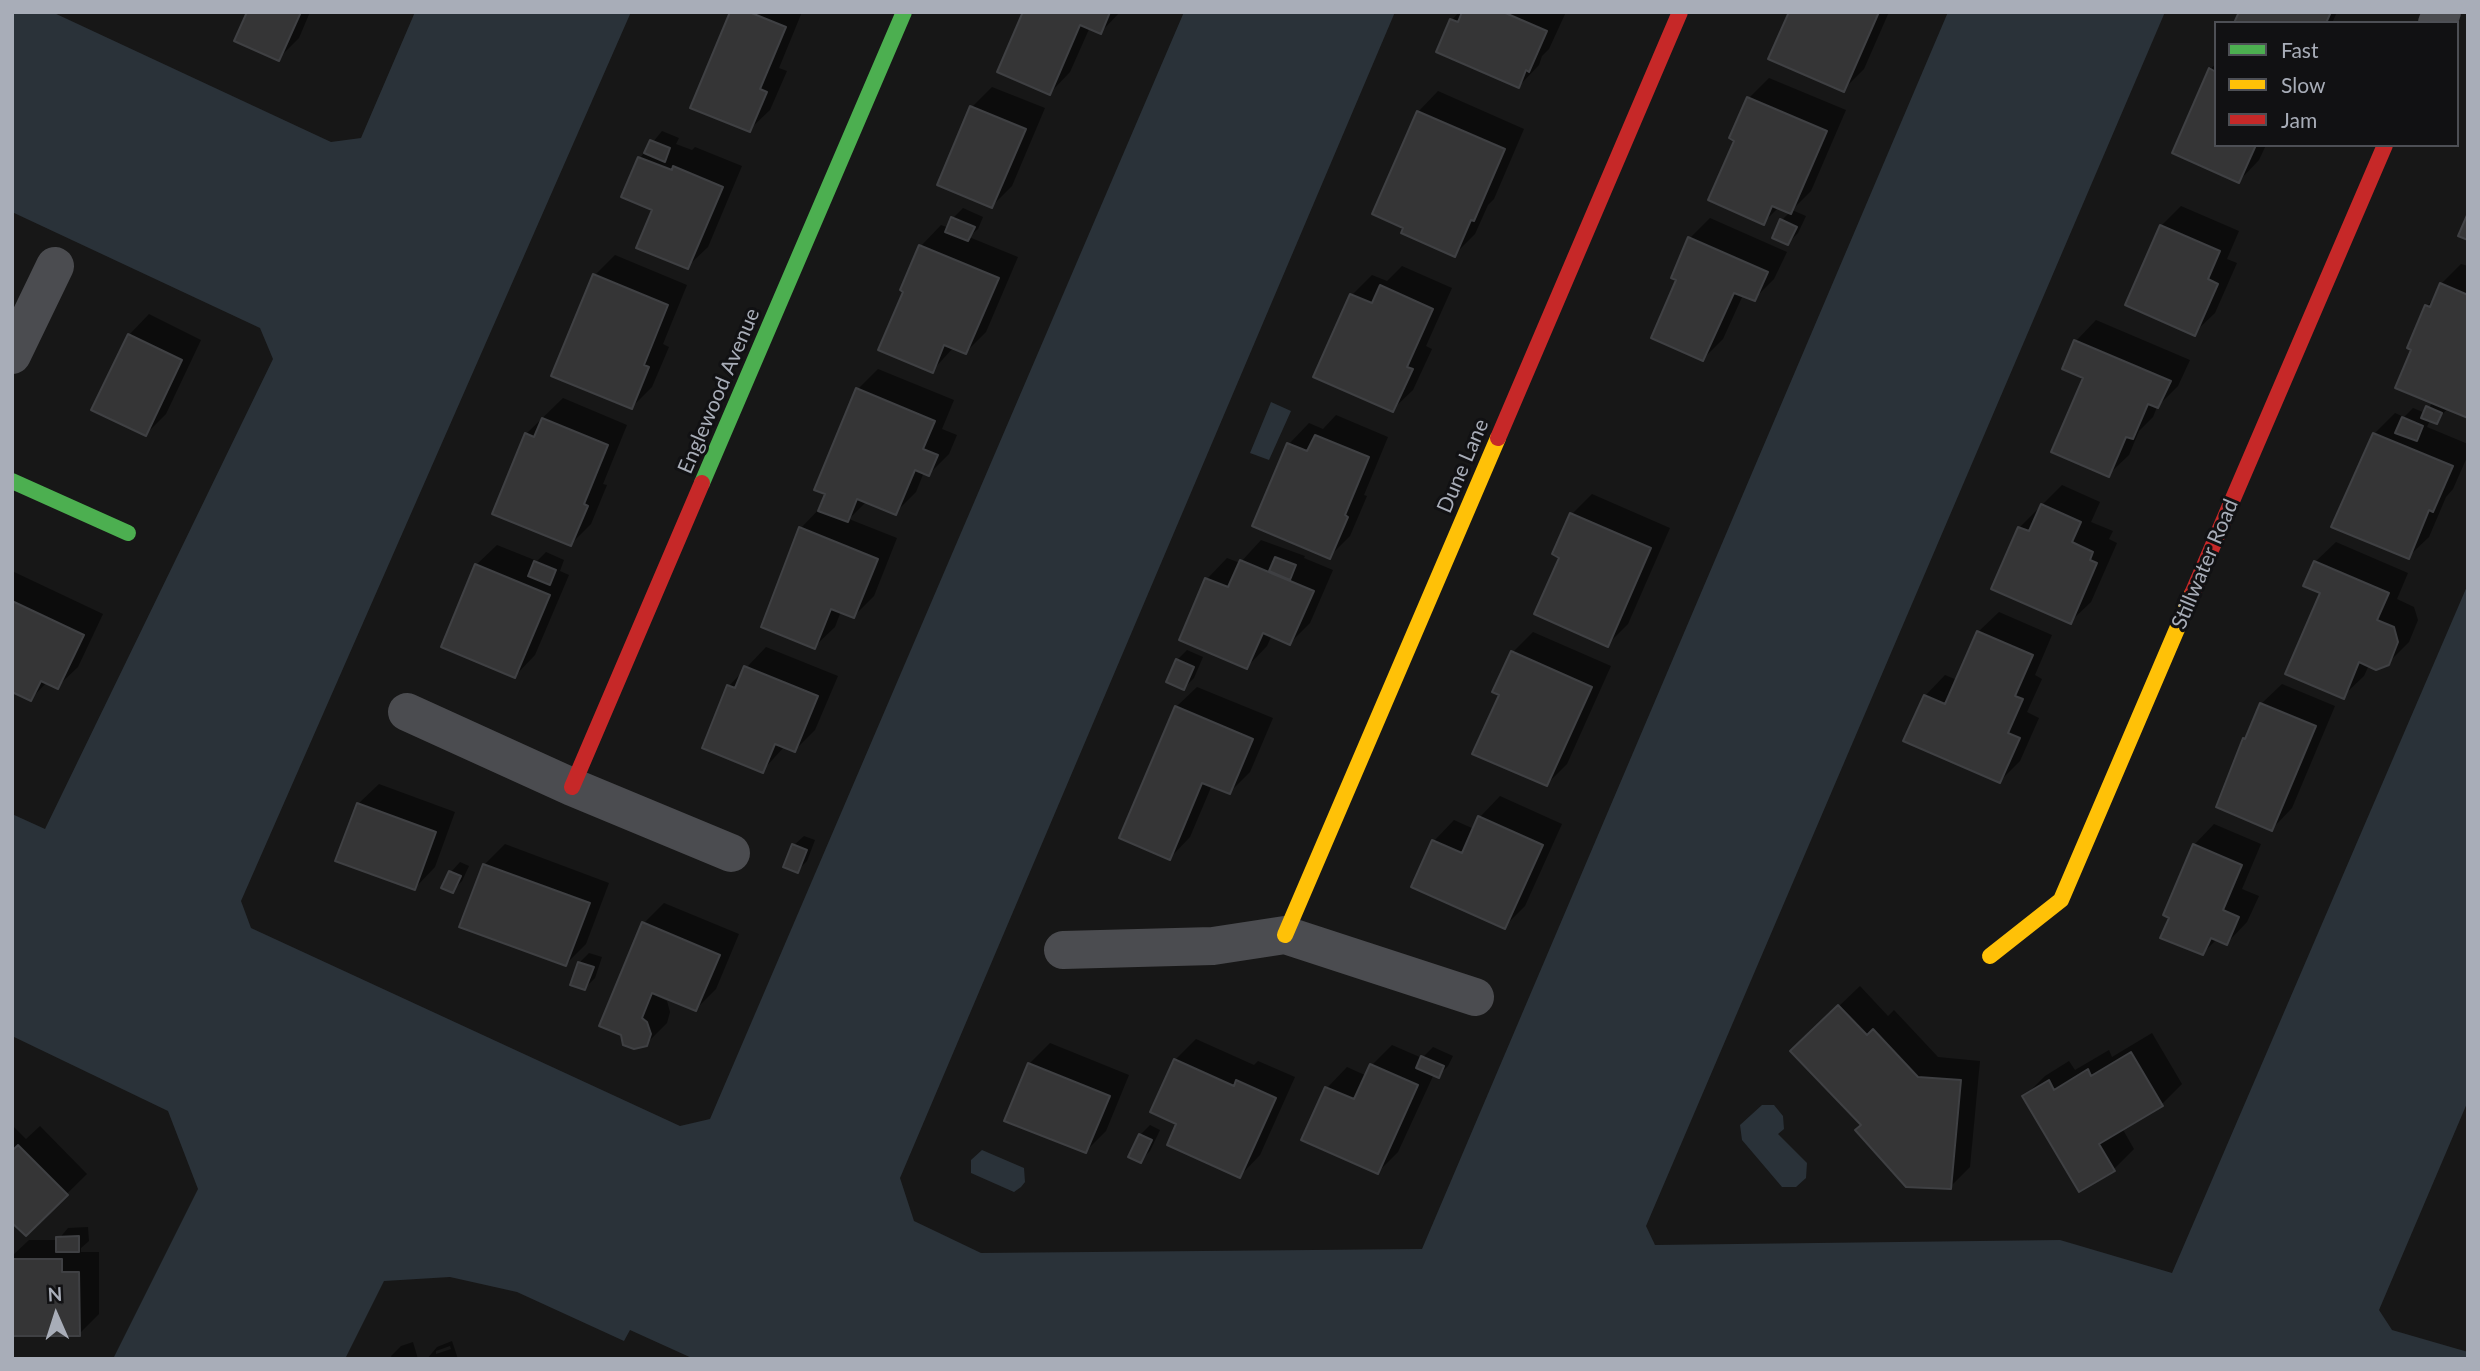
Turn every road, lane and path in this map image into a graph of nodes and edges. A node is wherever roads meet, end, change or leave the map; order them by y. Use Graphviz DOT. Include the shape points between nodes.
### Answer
graph roads {
  1 [pos="904,12"];
  2 [pos="1680,12"];
  3 [pos="2384,147"];
  4 [pos="55,266"];
  5 [pos="12,355"];
  6 [pos="12,481"];
  7 [pos="128,533"];
  8 [pos="407,712"];
  9 [pos="572,787"];
  10 [pos="732,853"];
  11 [pos="1285,935"];
  12 [pos="1063,950"];
  13 [pos="1990,956"];
  14 [pos="1475,996"];
  1 -- 9 [label="street, Englewood Avenue"];
  2 -- 11 [label="street, Dune Lane"];
  3 -- 13 [label="street, Stillwater Road" via="2061,901"];
  4 -- 5 [label="street"];
  6 -- 7 [label="street"];
  8 -- 9 [label="street"];
  9 -- 10 [label="street"];
  11 -- 12 [label="street" via="1213,946"];
  11 -- 14 [label="street"];
}
